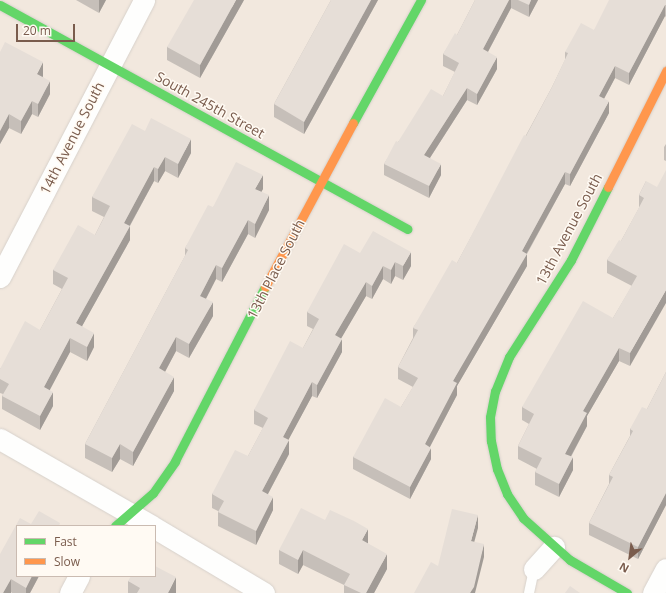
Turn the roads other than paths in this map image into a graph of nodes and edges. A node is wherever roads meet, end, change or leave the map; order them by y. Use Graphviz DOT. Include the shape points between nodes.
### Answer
graph roads {
  1 [pos="144,0"];
  2 [pos="421,0"];
  3 [pos="0,5"];
  4 [pos="109,65"];
  5 [pos="666,71"];
  6 [pos="320,182"];
  7 [pos="408,229"];
  8 [pos="0,277"];
  9 [pos="0,439"];
  10 [pos="122,519"];
  11 [pos="148,525"];
  12 [pos="156,529"];
  13 [pos="554,547"];
  14 [pos="666,569"];
  15 [pos="534,570"];
  16 [pos="78,577"];
  17 [pos="70,593"];
  18 [pos="264,593"];
  19 [pos="529,593"];
  20 [pos="627,593"];
  21 [pos="653,593"];
  1 -- 4 [label="street, 14th Avenue South"];
  2 -- 6 [label="street, 13th Place South"];
  3 -- 4 [label="street, South 245th Street"];
  4 -- 6 [label="street, South 245th Street"];
  4 -- 8 [label="street, 14th Avenue South"];
  5 -- 13 [label="street, 13th Avenue South" via="571,260 509,357 493,397 490,435 503,485 523,518"];
  6 -- 7 [label="street, South 245th Street"];
  6 -- 10 [label="street, 13th Place South" via="175,461 153,493"];
  9 -- 10 [label="street"];
  10 -- 11 [label="street"];
  12 -- 18 [label="street"];
  13 -- 15 [label="street"];
  13 -- 20 [label="street, 13th Avenue South" via="583,569"];
  14 -- 21 [label="street"];
  15 -- 19 [label="lane"];
  16 -- 17 [label="street"];
}
